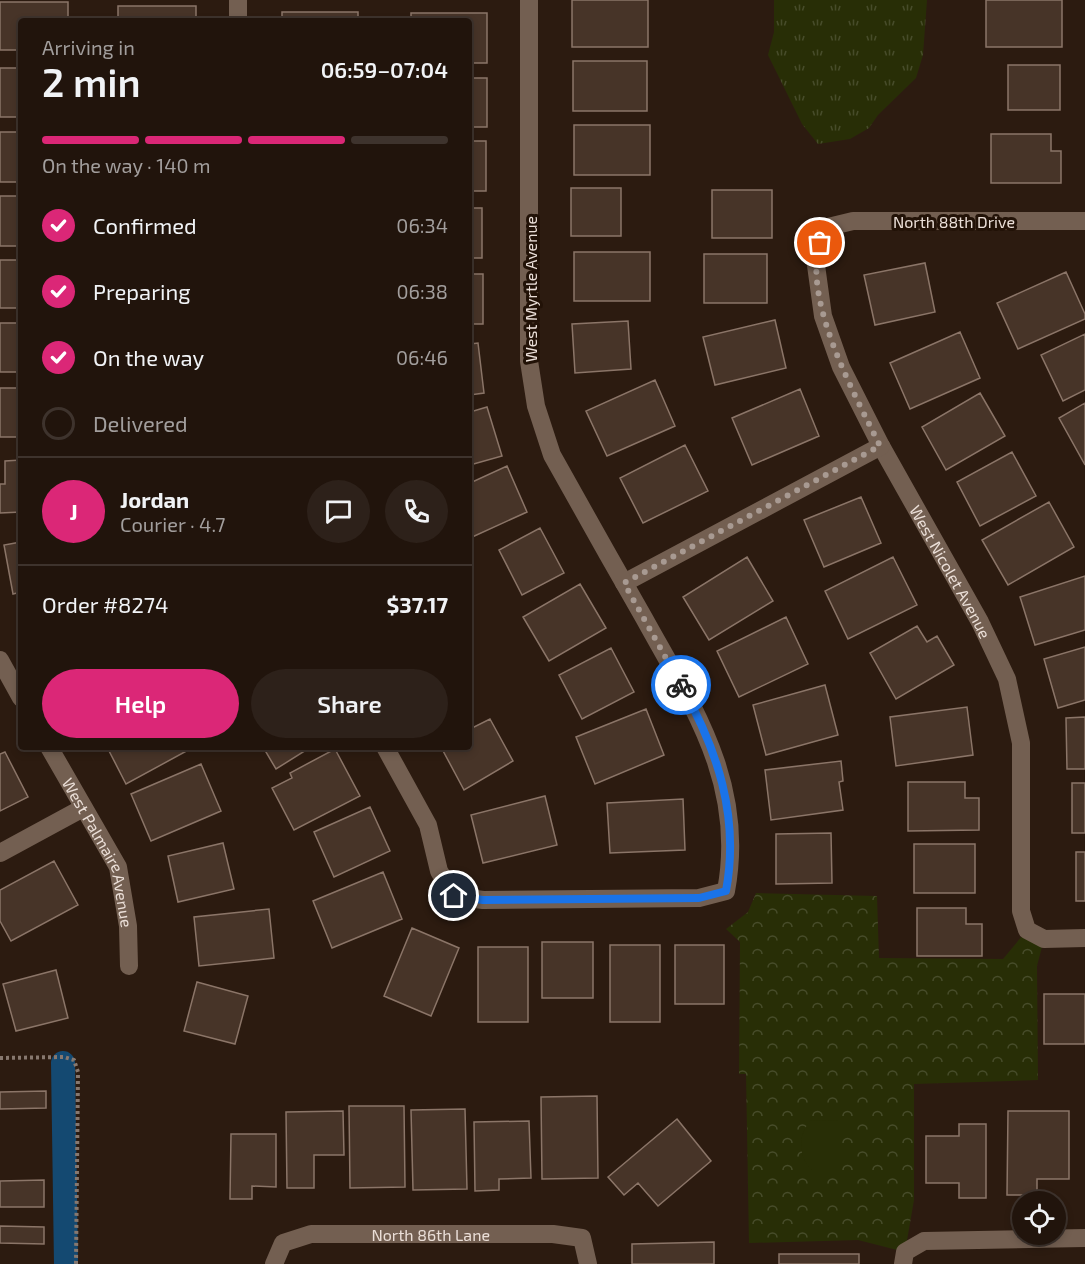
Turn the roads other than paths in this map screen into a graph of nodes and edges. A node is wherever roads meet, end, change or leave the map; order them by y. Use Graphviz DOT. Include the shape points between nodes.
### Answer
graph roads {
  1 [pos="238,0"];
  2 [pos="529,0"];
  3 [pos="238,18"];
  4 [pos="1085,221"];
  5 [pos="824,228"];
  6 [pos="880,446"];
  7 [pos="624,583"];
  8 [pos="9,665"];
  9 [pos="18,690"];
  10 [pos="51,750"];
  11 [pos="387,750"];
  12 [pos="83,808"];
  13 [pos="0,853"];
  14 [pos="1085,938"];
  15 [pos="129,966"];
  16 [pos="1085,1238"];
  17 [pos="904,1258"];
  18 [pos="274,1264"];
  19 [pos="588,1264"];
  1 -- 3 [label="street"];
  2 -- 7 [label="street, West Myrtle Avenue" via="531,373 536,406 552,455"];
  4 -- 5 [label="street, North 88th Drive" via="853,221"];
  5 -- 6 [label="street, West Nicolet Avenue" via="815,258 823,316 841,367"];
  6 -- 7 [label="street"];
  6 -- 14 [label="street, West Nicolet Avenue" via="980,622 1007,679 1021,742 1021,911 1027,930 1044,939"];
  7 -- 11 [label="street, West Myrtle Avenue" via="705,727 724,784 732,859 726,891 699,898 483,900 454,896 439,871 428,825"];
  8 -- 9 [label="street"];
  10 -- 12 [label="street, West Palmaire Avenue"];
  12 -- 13 [label="street"];
  12 -- 15 [label="street, West Palmaire Avenue" via="118,867 128,926"];
  16 -- 17 [label="street" via="924,1241"];
  18 -- 19 [label="street, North 86th Lane" via="283,1243 311,1233 553,1234 582,1238"];
}
